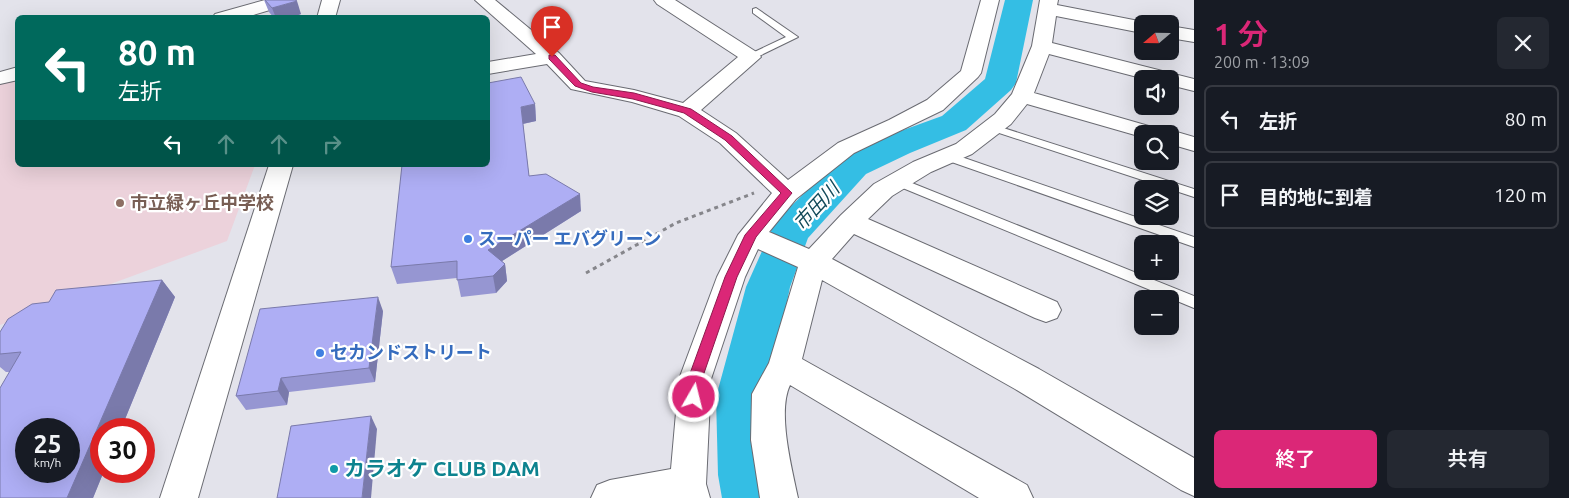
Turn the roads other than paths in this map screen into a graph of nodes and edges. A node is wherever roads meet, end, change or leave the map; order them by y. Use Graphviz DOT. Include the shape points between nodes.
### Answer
graph roads {
  1 [pos="284,0"];
  2 [pos="331,0"];
  3 [pos="484,0"];
  4 [pos="663,0"];
  5 [pos="990,0"];
  6 [pos="1049,4"];
  7 [pos="756,12"];
  8 [pos="232,15"];
  9 [pos="327,15"];
  10 [pos="1134,25"];
  11 [pos="1179,34"];
  12 [pos="1194,36"];
  13 [pos="1042,46"];
  14 [pos="552,57"];
  15 [pos="751,57"];
  16 [pos="490,68"];
  17 [pos="15,74"];
  18 [pos="0,78"];
  19 [pos="1194,84"];
  20 [pos="1022,96"];
  21 [pos="687,111"];
  22 [pos="992,127"];
  23 [pos="1134,128"];
  24 [pos="1179,140"];
  25 [pos="1194,144"];
  26 [pos="947,156"];
  27 [pos="280,167"];
  28 [pos="897,181"];
  29 [pos="783,188"];
  30 [pos="1194,193"];
  31 [pos="850,221"];
  32 [pos="751,235"];
  33 [pos="1194,242"];
  34 [pos="814,262"];
  35 [pos="1194,302"];
  36 [pos="1046,310"];
  37 [pos="784,364"];
  38 [pos="1194,478"];
  39 [pos="690,491"];
  40 [pos="179,498"];
  41 [pos="610,498"];
  42 [pos="779,498"];
  43 [pos="1014,498"];
  1 -- 8 [label="street"];
  2 -- 9 [label="street"];
  3 -- 14 [label="street"];
  4 -- 15 [label="street"];
  5 -- 29 [label="street" via="971,73 935,105 846,148"];
  6 -- 10 [label="street"];
  6 -- 13 [label="street"];
  7 -- 15 [label="lane" via="793,37"];
  11 -- 12 [label="street"];
  13 -- 19 [label="street"];
  13 -- 20 [label="street"];
  14 -- 16 [label="street"];
  14 -- 21 [label="street" via="578,85"];
  15 -- 21 [label="street"];
  17 -- 18 [label="street"];
  20 -- 22 [label="street"];
  20 -- 23 [label="street"];
  21 -- 29 [label="street" via="728,138"];
  22 -- 26 [label="street" via="964,149"];
  22 -- 30 [label="lane"];
  24 -- 25 [label="street"];
  26 -- 28 [label="street"];
  26 -- 33 [label="lane"];
  27 -- 40 [label="street"];
  28 -- 31 [label="street"];
  28 -- 35 [label="lane"];
  29 -- 32 [label="street"];
  31 -- 34 [label="street"];
  31 -- 36 [label="street"];
  32 -- 34 [label="street"];
  32 -- 39 [label="street" via="731,277 695,379"];
  34 -- 37 [label="street"];
  34 -- 38 [label="street" via="1027,380"];
  37 -- 42 [label="street" via="769,394 769,440"];
  37 -- 43 [label="street"];
  39 -- 41 [label="street"];
}
